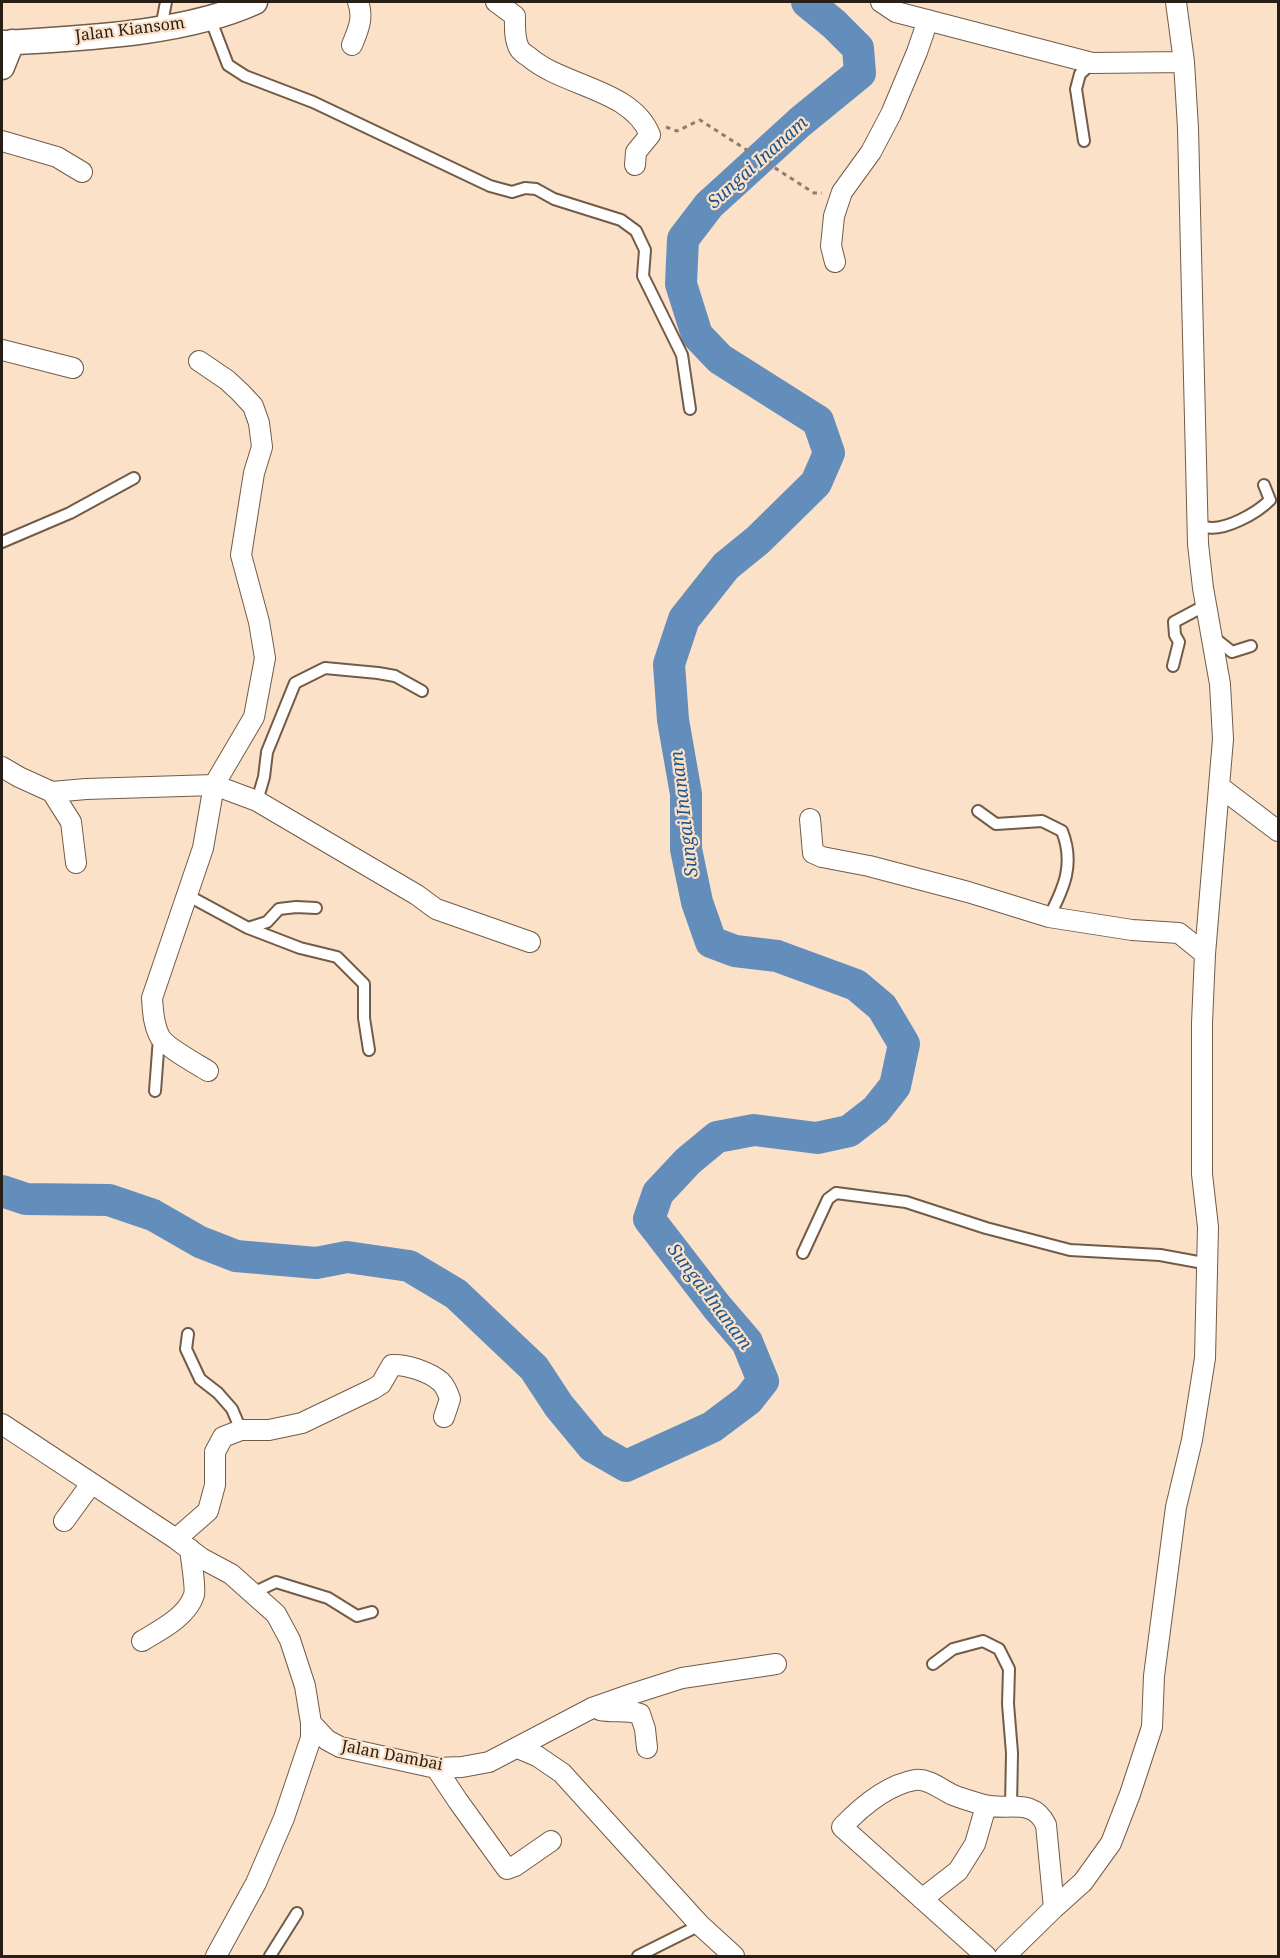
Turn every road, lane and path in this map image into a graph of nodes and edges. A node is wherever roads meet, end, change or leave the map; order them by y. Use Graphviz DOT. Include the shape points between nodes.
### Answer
graph roads {
  1 [pos="166,2"];
  2 [pos="255,2"];
  3 [pos="358,2"];
  4 [pos="496,2"];
  5 [pos="881,2"];
  6 [pos="1176,2"];
  7 [pos="520,9"];
  8 [pos="210,18"];
  9 [pos="928,20"];
  10 [pos="161,29"];
  11 [pos="7,43"];
  12 [pos="352,45"];
  13 [pos="1184,62"];
  14 [pos="1092,63"];
  15 [pos="2,67"];
  16 [pos="646,123"];
  17 [pos="2,141"];
  18 [pos="1084,141"];
  19 [pos="635,165"];
  20 [pos="82,172"];
  21 [pos="814,193"];
  22 [pos="836,262"];
  23 [pos="2,350"];
  24 [pos="199,361"];
  25 [pos="73,368"];
  26 [pos="690,409"];
  27 [pos="134,478"];
  28 [pos="1264,485"];
  29 [pos="1197,522"];
  30 [pos="2,542"];
  31 [pos="1206,604"];
  32 [pos="1212,636"];
  33 [pos="1251,646"];
  34 [pos="1173,666"];
  35 [pos="422,691"];
  36 [pos="2,766"];
  37 [pos="214,785"];
  38 [pos="1220,787"];
  39 [pos="52,792"];
  40 [pos="257,801"];
  41 [pos="978,811"];
  42 [pos="810,819"];
  43 [pos="1278,831"];
  44 [pos="76,863"];
  45 [pos="187,895"];
  46 [pos="316,908"];
  47 [pos="1049,917"];
  48 [pos="248,928"];
  49 [pos="530,942"];
  50 [pos="1204,954"];
  51 [pos="159,1037"];
  52 [pos="369,1050"];
  53 [pos="208,1071"];
  54 [pos="155,1091"];
  55 [pos="803,1253"];
  56 [pos="1209,1264"];
  57 [pos="188,1334"];
  58 [pos="444,1417"];
  59 [pos="2,1424"];
  60 [pos="241,1430"];
  61 [pos="91,1484"];
  62 [pos="64,1521"];
  63 [pos="183,1544"];
  64 [pos="253,1593"];
  65 [pos="372,1612"];
  66 [pos="142,1641"];
  67 [pos="776,1664"];
  68 [pos="933,1665"];
  69 [pos="592,1708"];
  70 [pos="311,1723"];
  71 [pos="518,1748"];
  72 [pos="647,1748"];
  73 [pos="436,1768"];
  74 [pos="987,1806"];
  75 [pos="1011,1807"];
  76 [pos="551,1841"];
  77 [pos="922,1899"];
  78 [pos="1054,1908"];
  79 [pos="297,1913"];
  80 [pos="700,1925"];
  81 [pos="216,1956"];
  82 [pos="270,1956"];
  83 [pos="638,1956"];
  84 [pos="734,1956"];
  85 [pos="986,1956"];
  86 [pos="1005,1956"];
  1 -- 10 [label="lane"];
  2 -- 8 [label="street, Jalan Kiansom"];
  3 -- 12 [label="street" via="361,21"];
  4 -- 7 [label="street"];
  5 -- 9 [label="street" via="896,12"];
  6 -- 13 [label="street"];
  7 -- 16 [label="street" via="515,32 519,49 539,66 617,99"];
  8 -- 10 [label="street, Jalan Kiansom"];
  8 -- 26 [label="lane" via="228,65 245,76 313,102 490,186 512,192 536,189 554,199 621,220 636,231 645,250 643,276 682,355"];
  9 -- 14 [label="street"];
  9 -- 22 [label="street" via="891,114 871,152 842,192 834,216 831,246"];
  10 -- 11 [label="street, Jalan Kiansom"];
  11 -- 15 [label="street"];
  13 -- 14 [label="street"];
  13 -- 29 [label="street"];
  14 -- 18 [label="lane" via="1080,74 1076,88"];
  16 -- 19 [label="street" via="650,135 636,152"];
  16 -- 21 [label="path" via="677,131 700,120"];
  17 -- 20 [label="street" via="57,157"];
  23 -- 25 [label="street"];
  24 -- 37 [label="street" via="227,380 253,406 262,447 241,555 260,622 265,658 254,717"];
  27 -- 30 [label="lane" via="70,513"];
  28 -- 29 [label="lane" via="1270,501 1262,509 1224,527 1206,527"];
  29 -- 31 [label="street"];
  31 -- 32 [label="street"];
  31 -- 34 [label="lane" via="1174,621 1179,642"];
  32 -- 33 [label="lane" via="1232,652"];
  32 -- 38 [label="street" via="1221,695"];
  35 -- 40 [label="lane" via="395,676 325,668 296,683 267,752"];
  36 -- 39 [label="street"];
  37 -- 39 [label="street"];
  37 -- 40 [label="street"];
  37 -- 45 [label="street" via="203,848"];
  38 -- 43 [label="street"];
  38 -- 50 [label="street"];
  39 -- 44 [label="street" via="70,822"];
  40 -- 49 [label="street" via="436,909"];
  41 -- 47 [label="lane" via="996,824 1042,821 1062,831 1068,863 1063,890"];
  42 -- 47 [label="street" via="813,853 822,857 968,892"];
  45 -- 48 [label="lane"];
  45 -- 51 [label="street" via="152,998"];
  46 -- 48 [label="lane" via="279,909 267,922"];
  47 -- 50 [label="street" via="1179,933"];
  48 -- 52 [label="lane" via="337,957 364,984"];
  50 -- 56 [label="street" via="1202,1174"];
  51 -- 53 [label="street"];
  51 -- 54 [label="lane"];
  55 -- 56 [label="lane" via="828,1199 836,1193 906,1202 1070,1250 1160,1255"];
  56 -- 78 [label="street" via="1205,1358 1174,1518 1154,1676 1152,1727 1111,1843 1083,1882"];
  57 -- 60 [label="lane" via="186,1349 201,1379 232,1409"];
  58 -- 60 [label="street" via="450,1399 442,1383 428,1374 392,1365 381,1384 302,1423 269,1430"];
  59 -- 61 [label="street"];
  60 -- 63 [label="street" via="223,1437 215,1452 215,1485 208,1511"];
  61 -- 62 [label="street"];
  61 -- 63 [label="street"];
  63 -- 64 [label="street"];
  63 -- 66 [label="street" via="195,1594 166,1627"];
  64 -- 65 [label="lane" via="276,1582 328,1599 357,1616"];
  64 -- 70 [label="street" via="276,1614 290,1640 305,1686"];
  67 -- 69 [label="street, Jalan Dambai" via="682,1678"];
  68 -- 75 [label="lane" via="952,1649 983,1641 999,1649 1009,1669"];
  69 -- 71 [label="street, Jalan Dambai"];
  69 -- 72 [label="street" via="640,1714"];
  70 -- 73 [label="street, Jalan Dambai" via="340,1747"];
  70 -- 81 [label="street" via="311,1737 284,1818 256,1883"];
  71 -- 73 [label="street, Jalan Dambai" via="489,1762"];
  71 -- 80 [label="street" via="562,1773"];
  73 -- 76 [label="street" via="507,1869"];
  74 -- 75 [label="street"];
  74 -- 77 [label="street" via="975,1844 958,1871"];
  74 -- 77 [label="street" via="917,1779 890,1789 861,1808 842,1827"];
  75 -- 78 [label="street" via="1029,1808 1041,1815 1046,1825"];
  77 -- 85 [label="street"];
  78 -- 86 [label="street"];
  79 -- 82 [label="lane"];
  80 -- 83 [label="lane"];
  80 -- 84 [label="street"];
}
